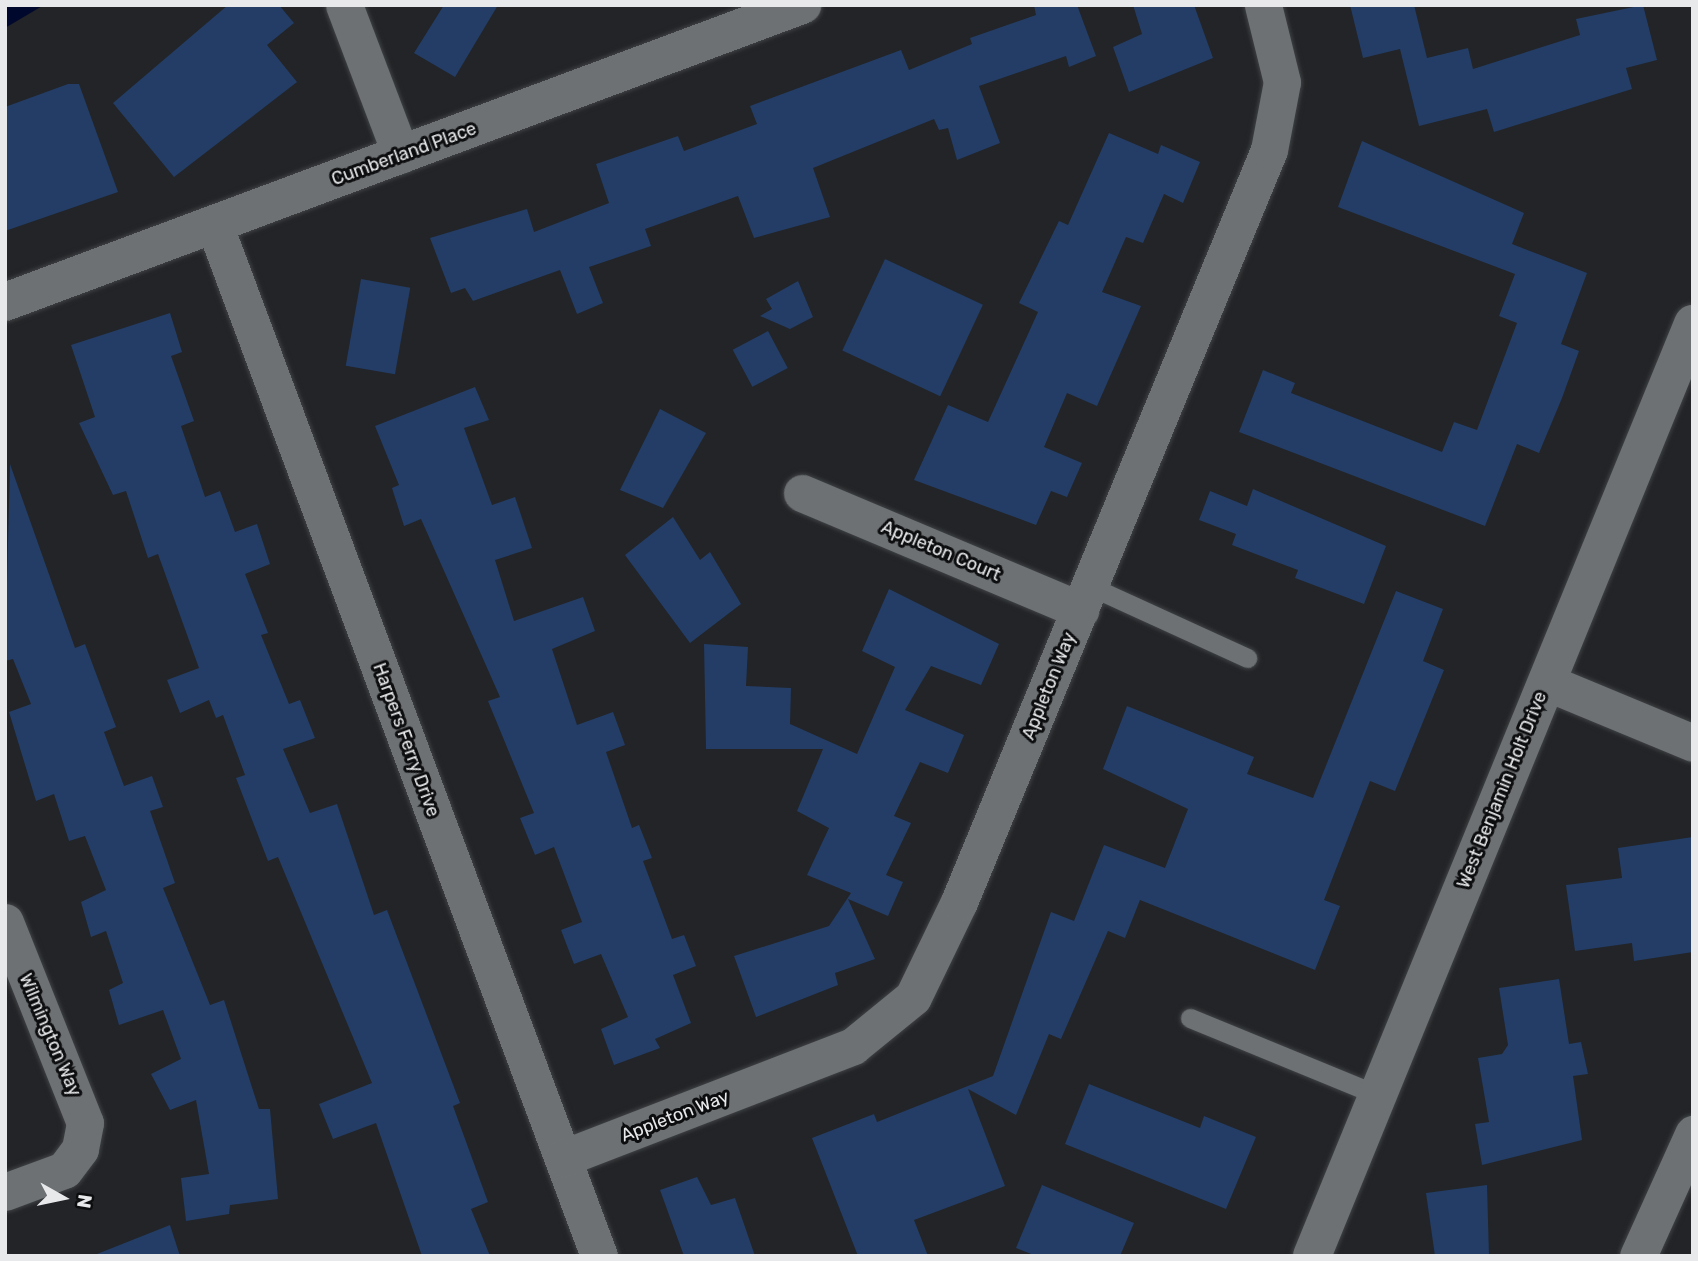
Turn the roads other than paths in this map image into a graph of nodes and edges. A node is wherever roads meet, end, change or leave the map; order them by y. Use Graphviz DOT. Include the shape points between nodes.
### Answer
graph roads {
  1 [pos="344,5"];
  2 [pos="802,5"];
  3 [pos="1263,5"];
  4 [pos="401,155"];
  5 [pos="214,224"];
  6 [pos="5,302"];
  7 [pos="1693,324"];
  8 [pos="802,492"];
  9 [pos="1085,598"];
  10 [pos="1247,658"];
  11 [pos="1546,682"];
  12 [pos="1693,743"];
  13 [pos="5,922"];
  14 [pos="1190,1018"];
  15 [pos="1378,1095"];
  16 [pos="1693,1134"];
  17 [pos="563,1158"];
  18 [pos="5,1192"];
  19 [pos="598,1256"];
  20 [pos="1312,1256"];
  21 [pos="1638,1256"];
  1 -- 4 [label="street"];
  2 -- 4 [label="main road, Cumberland Place"];
  3 -- 9 [label="street, Appleton Way" via="1282,82 1269,150"];
  4 -- 5 [label="main road, Cumberland Place"];
  5 -- 6 [label="main road, Cumberland Place"];
  5 -- 17 [label="street, Harpers Ferry Drive"];
  7 -- 11 [label="main road, West Benjamin Holt Drive"];
  8 -- 9 [label="street, Appleton Court"];
  9 -- 10 [label="lane"];
  9 -- 17 [label="street, Appleton Way" via="959,902 905,1007 842,1051"];
  11 -- 12 [label="street"];
  11 -- 15 [label="main road, West Benjamin Holt Drive"];
  13 -- 18 [label="street, Wilmington Way" via="85,1123 80,1149 51,1178"];
  14 -- 15 [label="lane"];
  15 -- 20 [label="main road, West Benjamin Holt Drive"];
  16 -- 21 [label="street"];
  17 -- 19 [label="street, Harpers Ferry Drive"];
}
